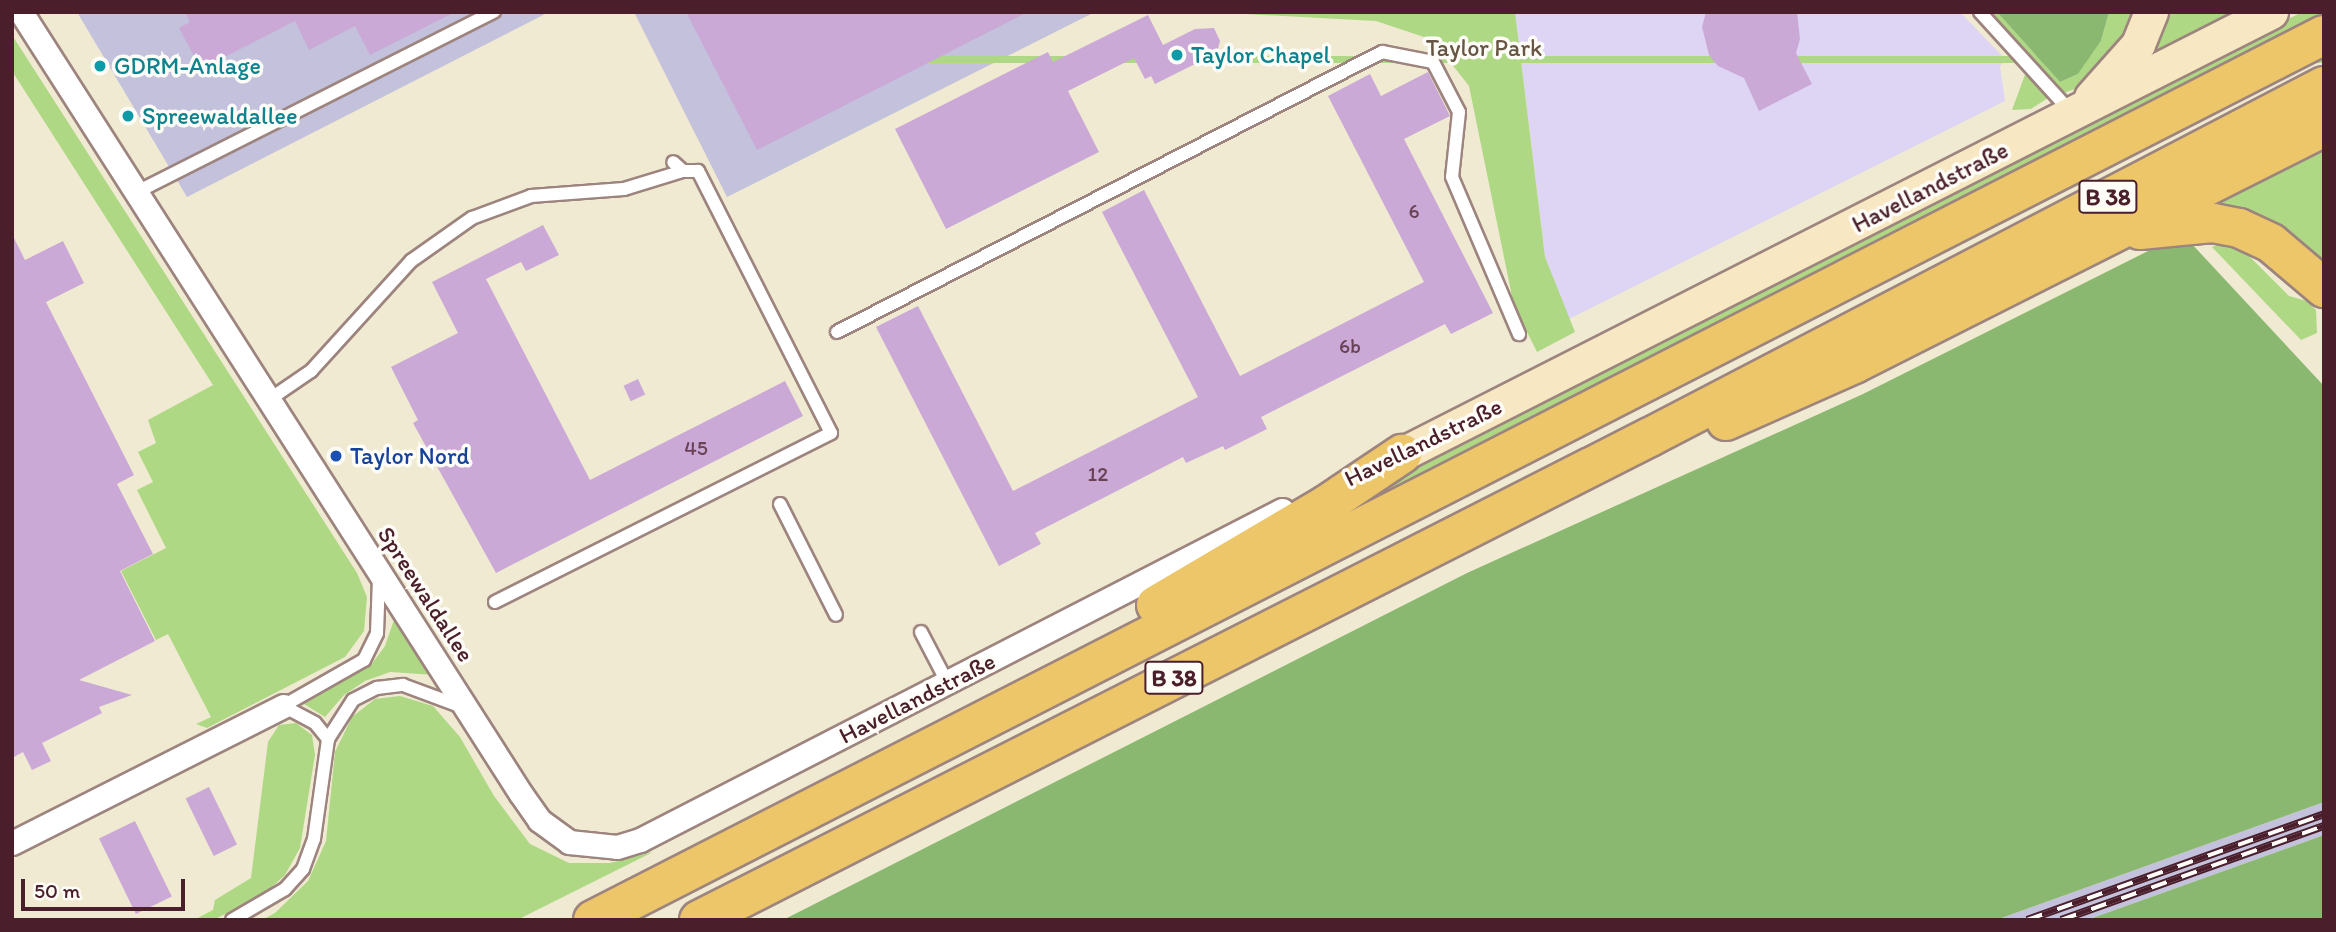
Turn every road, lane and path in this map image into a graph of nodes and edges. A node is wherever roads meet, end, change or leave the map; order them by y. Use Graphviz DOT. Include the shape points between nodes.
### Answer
graph roads {
  1 [pos="21,12"];
  2 [pos="494,12"];
  3 [pos="1980,12"];
  4 [pos="2151,12"];
  5 [pos="2272,12"];
  6 [pos="2324,35"];
  7 [pos="2324,86"];
  8 [pos="2073,115"];
  9 [pos="2324,127"];
  10 [pos="673,162"];
  11 [pos="683,172"];
  12 [pos="137,192"];
  13 [pos="2114,233"];
  14 [pos="2324,288"];
  15 [pos="837,332"];
  16 [pos="1519,334"];
  17 [pos="270,399"];
  18 [pos="1650,437"];
  19 [pos="1402,454"];
  20 [pos="780,504"];
  21 [pos="379,569"];
  22 [pos="495,602"];
  23 [pos="835,615"];
  24 [pos="921,632"];
  25 [pos="1093,663"];
  26 [pos="947,682"];
  27 [pos="284,706"];
  28 [pos="469,710"];
  29 [pos="328,740"];
  30 [pos="569,842"];
  31 [pos="12,843"];
  32 [pos="232,920"];
  33 [pos="593,920"];
  34 [pos="699,920"];
  1 -- 12 [label="street, Spreewaldallee"];
  2 -- 12 [label="lane"];
  3 -- 8 [label="lane"];
  4 -- 8 [label="main road" via="2138,44"];
  5 -- 8 [label="main road, Havellandstraße"];
  6 -- 25 [label="highway, B 38"];
  7 -- 18 [label="highway, B 38"];
  8 -- 19 [label="main road, Havellandstraße"];
  9 -- 13 [label="highway"];
  10 -- 11 [label="lane"];
  11 -- 17 [label="lane" via="624,189 531,197 472,218 411,261 311,371"];
  11 -- 22 [label="lane" via="698,170 831,433"];
  12 -- 17 [label="street, Spreewaldallee"];
  13 -- 14 [label="highway" via="2184,224 2239,228 2271,243"];
  13 -- 18 [label="highway" via="1734,420"];
  15 -- 16 [label="lane" via="1382,52 1433,62 1459,113 1452,177"];
  17 -- 21 [label="street, Spreewaldallee"];
  18 -- 34 [label="highway, B 38"];
  19 -- 25 [label="highway" via="1326,505 1153,606"];
  19 -- 26 [label="street, Havellandstraße" via="1314,494"];
  20 -- 23 [label="lane"];
  21 -- 27 [label="lane" via="377,633 364,660"];
  21 -- 28 [label="street, Spreewaldallee"];
  24 -- 26 [label="lane"];
  25 -- 33 [label="highway, B 38"];
  26 -- 30 [label="street, Havellandstraße" via="640,840 617,847"];
  27 -- 29 [label="lane" via="315,723"];
  27 -- 31 [label="street"];
  28 -- 29 [label="lane" via="425,690 403,685 377,688 353,700"];
  28 -- 30 [label="street, Spreewaldallee" via="539,820"];
  29 -- 32 [label="lane" via="314,839 303,869 285,889"];
}
